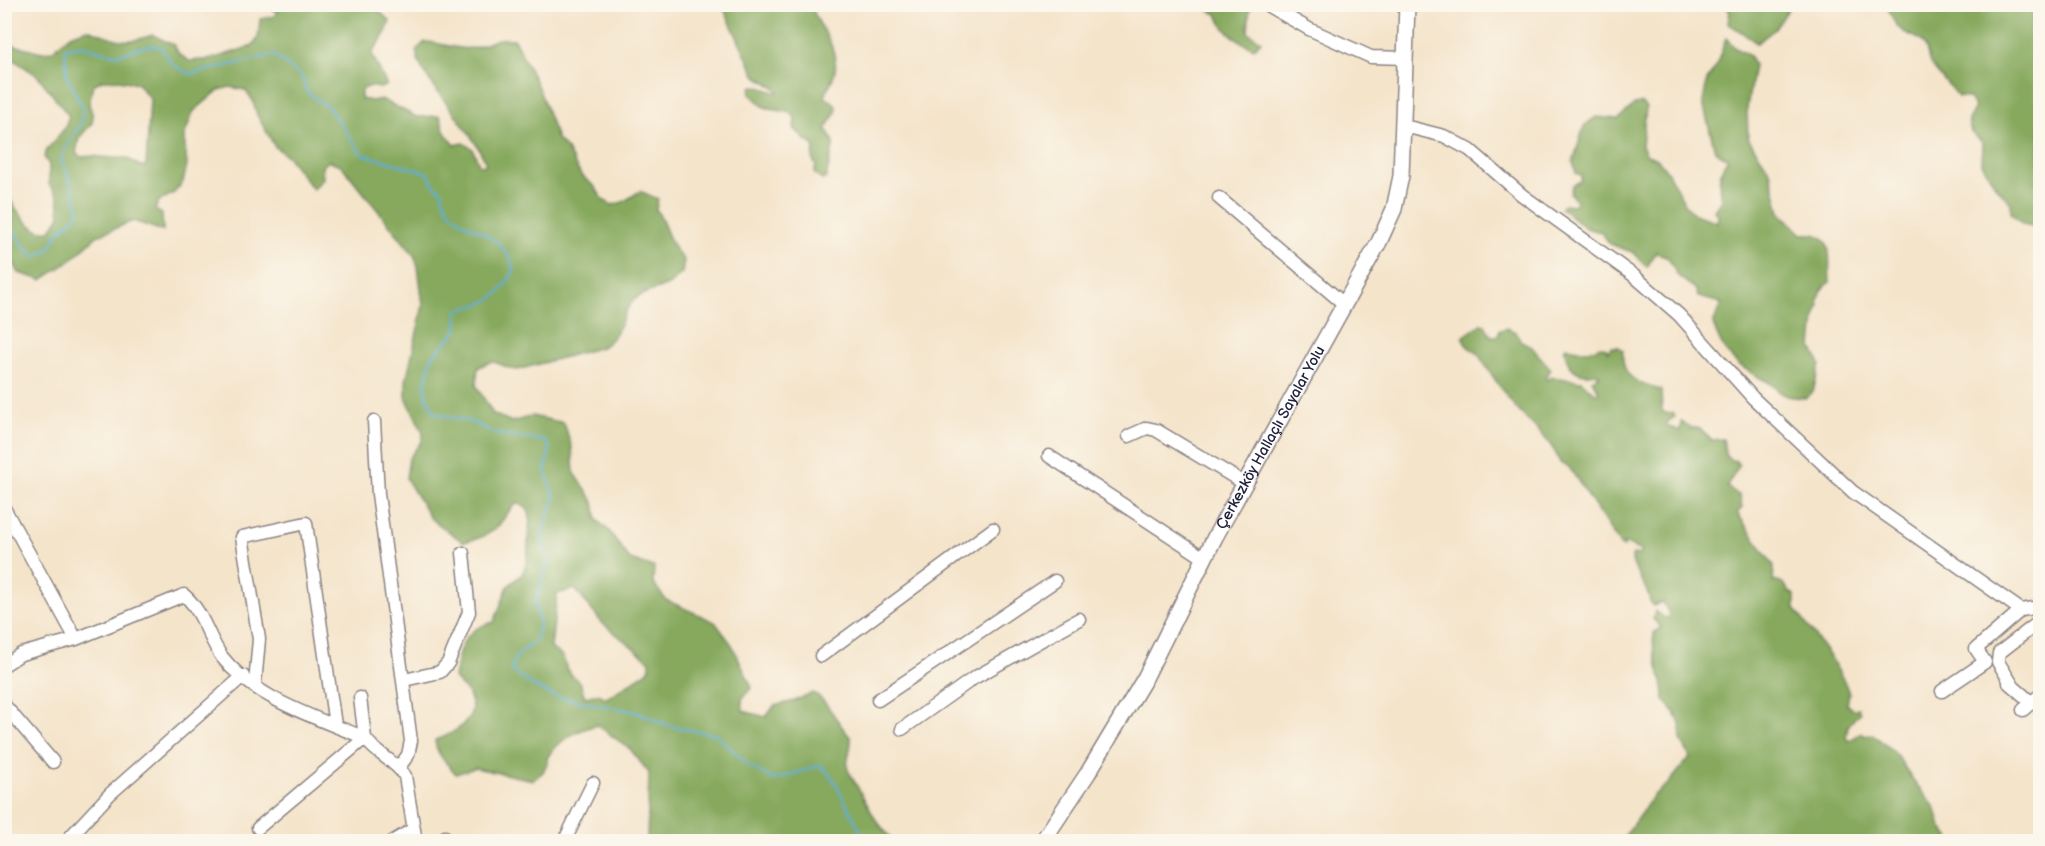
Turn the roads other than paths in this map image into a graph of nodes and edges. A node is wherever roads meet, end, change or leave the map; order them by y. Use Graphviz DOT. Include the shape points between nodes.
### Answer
graph roads {
  1 [pos="1264,4"];
  2 [pos="1407,4"];
  3 [pos="1406,58"];
  4 [pos="1404,126"];
  5 [pos="1219,198"];
  6 [pos="1344,304"];
  7 [pos="374,421"];
  8 [pos="1129,436"];
  9 [pos="1049,456"];
  10 [pos="1244,483"];
  11 [pos="4,508"];
  12 [pos="993,529"];
  13 [pos="463,553"];
  14 [pos="1204,558"];
  15 [pos="1055,581"];
  16 [pos="2040,607"];
  17 [pos="2021,610"];
  18 [pos="1079,619"];
  19 [pos="2040,624"];
  20 [pos="76,639"];
  21 [pos="821,656"];
  22 [pos="1985,662"];
  23 [pos="4,665"];
  24 [pos="243,676"];
  25 [pos="404,680"];
  26 [pos="255,684"];
  27 [pos="2013,686"];
  28 [pos="1942,691"];
  29 [pos="360,698"];
  30 [pos="878,700"];
  31 [pos="2032,703"];
  32 [pos="4,705"];
  33 [pos="335,725"];
  34 [pos="902,729"];
  35 [pos="365,738"];
  36 [pos="53,762"];
  37 [pos="399,767"];
  38 [pos="593,783"];
  39 [pos="258,828"];
  40 [pos="415,835"];
  41 [pos="69,838"];
  42 [pos="392,842"];
  43 [pos="564,842"];
  44 [pos="1042,842"];
  1 -- 3 [label="street" via="1371,57"];
  2 -- 3 [label="main road, Çerkezköy Hallaçlı Sayalar Yolu"];
  3 -- 4 [label="main road, Çerkezköy Hallaçlı Sayalar Yolu"];
  4 -- 6 [label="main road, Çerkezköy Hallaçlı Sayalar Yolu" via="1401,176 1394,209"];
  4 -- 17 [label="street" via="1444,136 1470,150 1522,195 1634,275 1679,315 1753,398 1853,492"];
  5 -- 6 [label="street"];
  6 -- 10 [label="main road, Çerkezköy Hallaçlı Sayalar Yolu"];
  7 -- 25 [label="street" via="378,494"];
  8 -- 10 [label="street" via="1147,428 1156,430"];
  9 -- 14 [label="street"];
  10 -- 14 [label="main road, Çerkezköy Hallaçlı Sayalar Yolu"];
  11 -- 20 [label="street"];
  12 -- 21 [label="street"];
  13 -- 25 [label="street" via="469,612 448,663 440,672"];
  14 -- 44 [label="main road, Çerkezköy Hallaçlı Sayalar Yolu" via="1145,678"];
  15 -- 30 [label="street"];
  16 -- 17 [label="street"];
  17 -- 22 [label="street" via="1976,649"];
  18 -- 34 [label="street" via="974,678"];
  19 -- 27 [label="street" via="1999,653 1998,662"];
  20 -- 23 [label="street" via="21,654"];
  20 -- 24 [label="street" via="184,595 192,602 221,656"];
  22 -- 27 [label="street"];
  22 -- 28 [label="street"];
  24 -- 26 [label="street"];
  24 -- 41 [label="street" via="110,794"];
  25 -- 37 [label="street" via="411,741 408,755"];
  26 -- 33 [label="street" via="298,711"];
  26 -- 33 [label="street" via="260,639 242,537 306,522"];
  27 -- 31 [label="street"];
  29 -- 35 [label="street"];
  32 -- 36 [label="street"];
  33 -- 35 [label="street"];
  35 -- 37 [label="street"];
  35 -- 39 [label="street"];
  37 -- 40 [label="street" via="405,776"];
  38 -- 43 [label="street"];
  40 -- 42 [label="street"];
}
